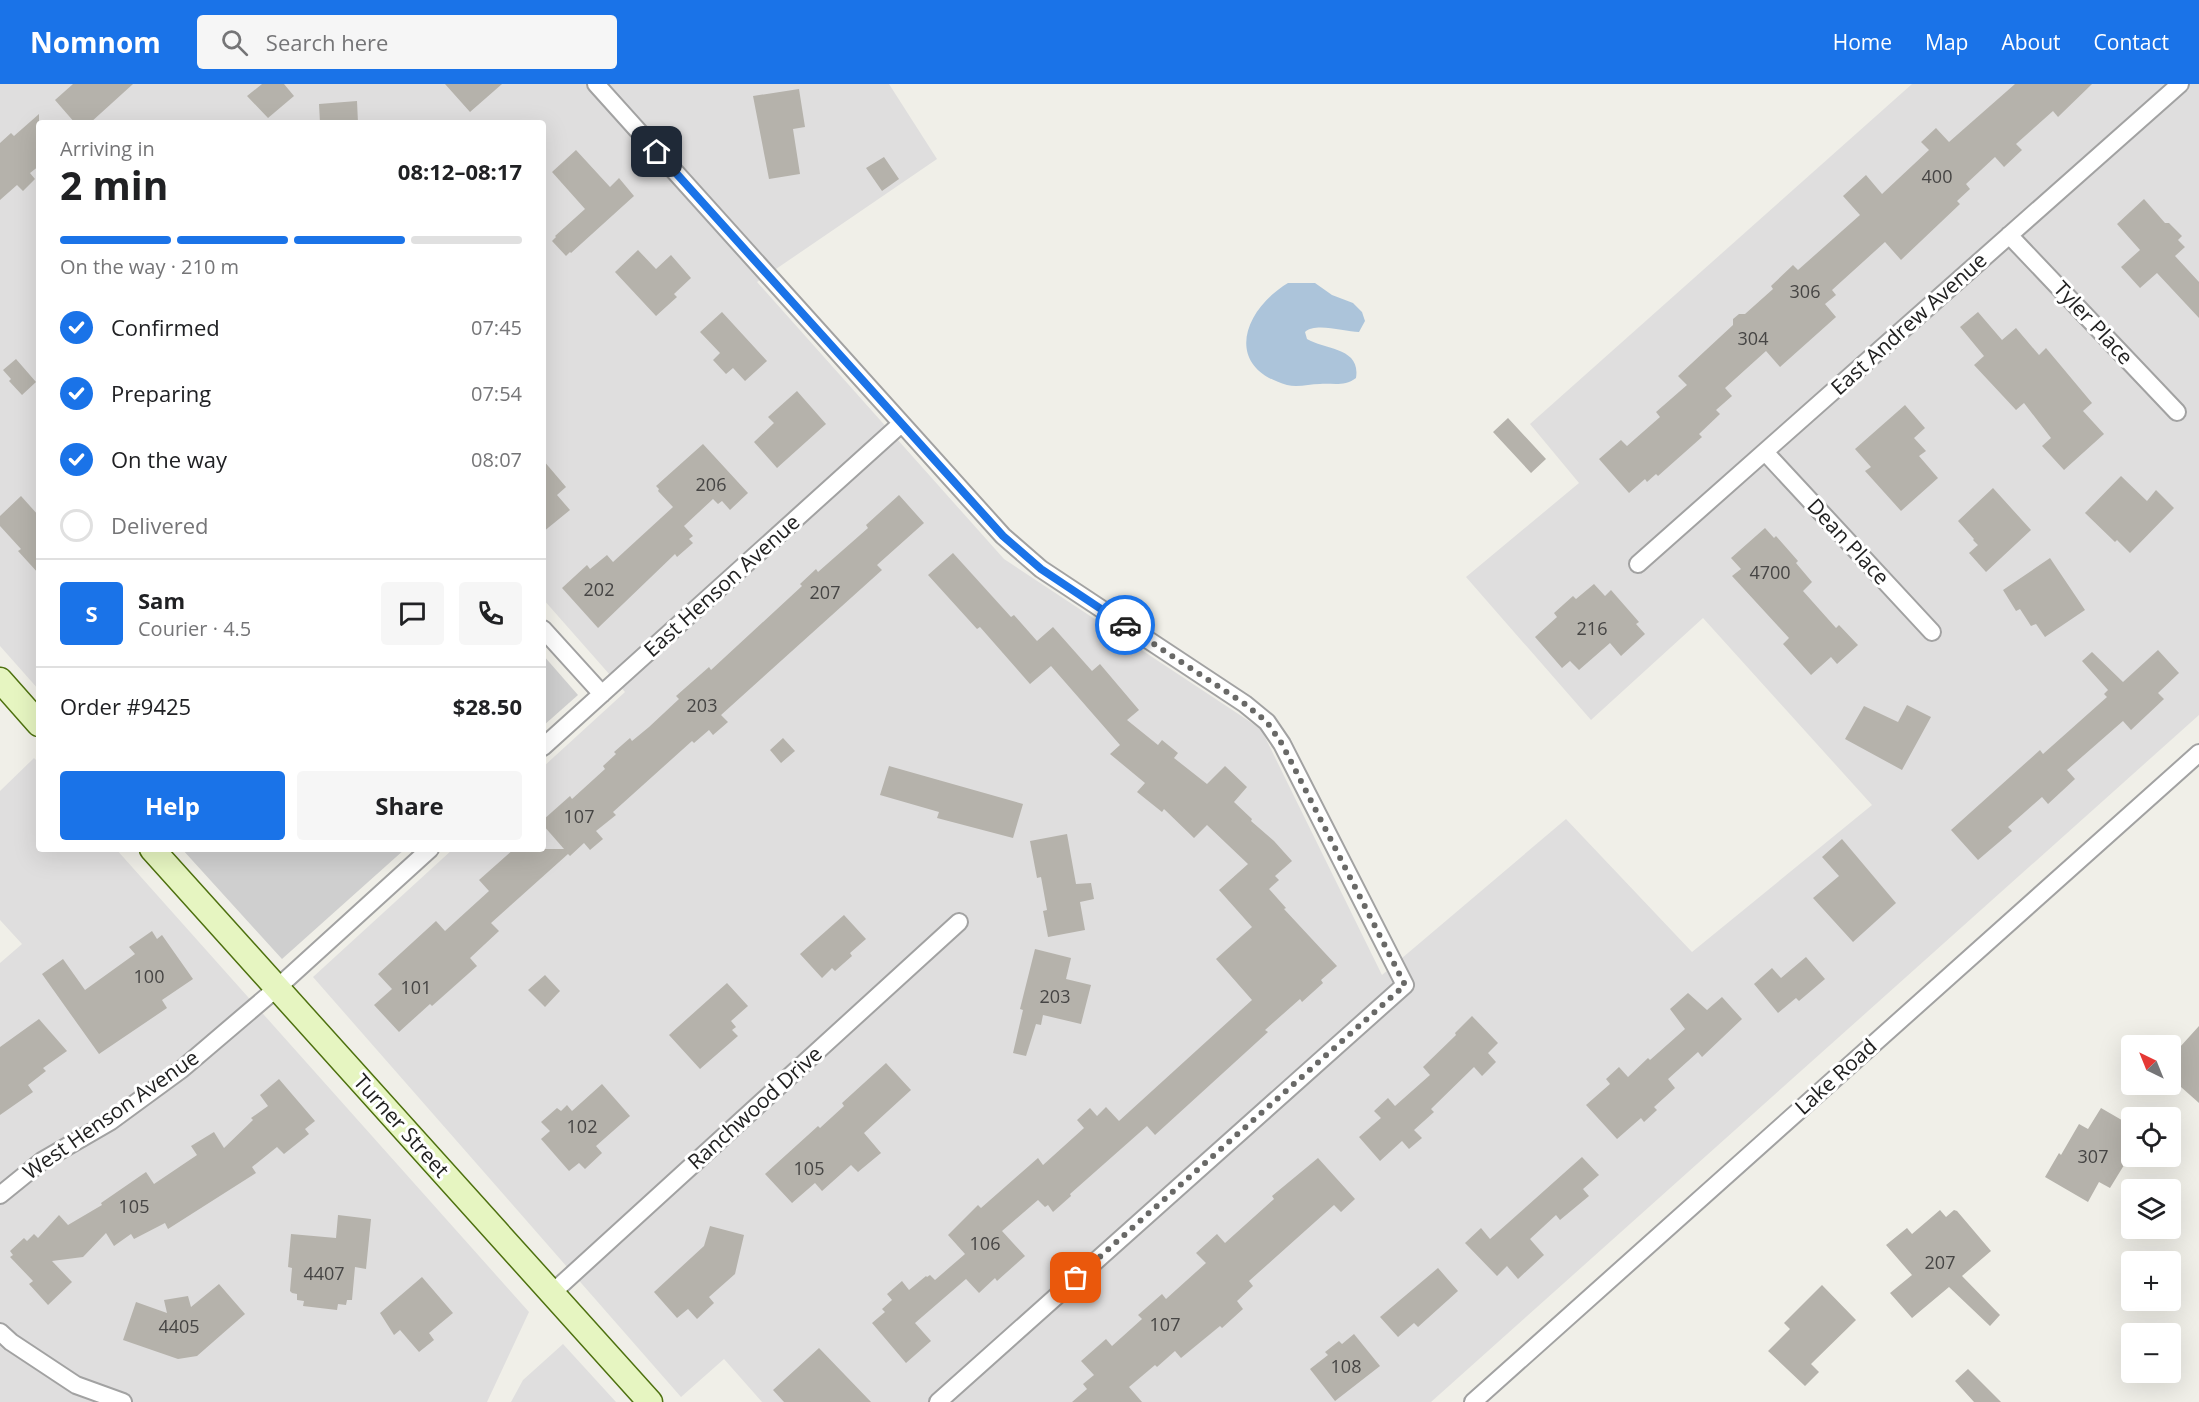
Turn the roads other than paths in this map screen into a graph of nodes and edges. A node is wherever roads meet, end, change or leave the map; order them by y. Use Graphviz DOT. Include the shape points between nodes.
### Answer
graph roads {
  1 [pos="596,84"];
  2 [pos="2180,84"];
  3 [pos="2009,235"];
  4 [pos="2177,412"];
  5 [pos="901,424"];
  6 [pos="1765,452"];
  7 [pos="1638,564"];
  8 [pos="546,632"];
  9 [pos="1932,632"];
  10 [pos="0,680"];
  11 [pos="602,694"];
  12 [pos="36,721"];
  13 [pos="546,744"];
  14 [pos="2199,753"];
  15 [pos="155,852"];
  16 [pos="427,852"];
  17 [pos="959,922"];
  18 [pos="277,988"];
  19 [pos="0,1195"];
  20 [pos="552,1293"];
  21 [pos="0,1332"];
  22 [pos="123,1402"];
  23 [pos="650,1402"];
  24 [pos="938,1402"];
  25 [pos="1473,1402"];
  1 -- 5 [label="street"];
  2 -- 3 [label="street, East Andrew Avenue"];
  3 -- 4 [label="street, Tyler Place"];
  3 -- 6 [label="street, East Andrew Avenue"];
  5 -- 11 [label="street, East Henson Avenue"];
  5 -- 24 [label="street" via="1003,536 1041,569 1267,722 1282,744 1405,985"];
  6 -- 7 [label="street, East Andrew Avenue"];
  6 -- 9 [label="street, Dean Place"];
  8 -- 11 [label="street"];
  10 -- 12 [label="street"];
  11 -- 13 [label="street, East Henson Avenue"];
  14 -- 25 [label="street, Lake Road"];
  15 -- 18 [label="street, Turner Street"];
  16 -- 18 [label="street"];
  17 -- 20 [label="street, Ranchwood Drive"];
  18 -- 19 [label="street, West Henson Avenue" via="182,1069 111,1120 42,1161"];
  18 -- 20 [label="street, Turner Street"];
  20 -- 23 [label="street, Turner Street"];
  21 -- 22 [label="street" via="76,1385"];
}
